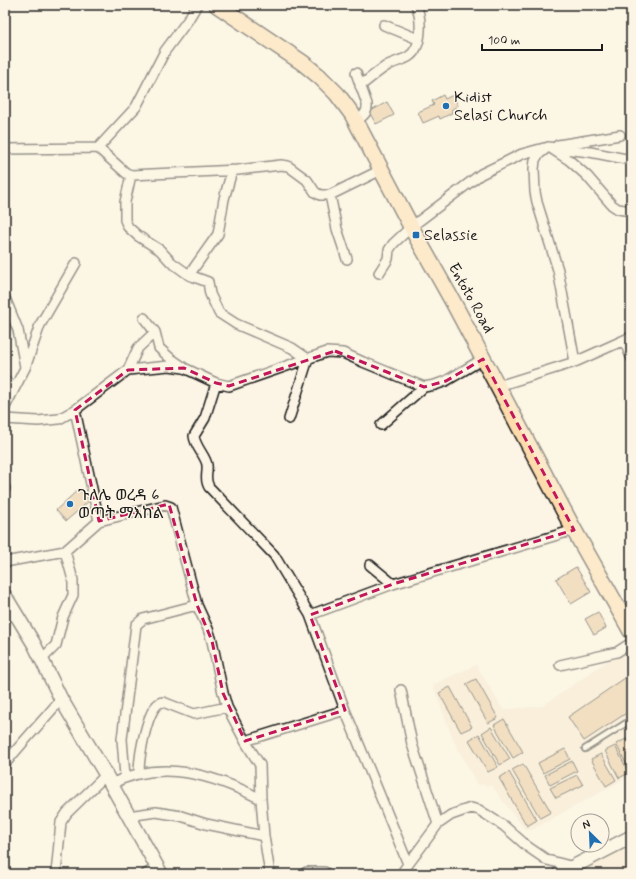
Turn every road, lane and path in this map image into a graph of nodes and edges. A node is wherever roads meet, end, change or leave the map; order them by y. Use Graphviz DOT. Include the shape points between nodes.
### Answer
graph roads {
  1 [pos="197,5"];
  2 [pos="217,5"];
  3 [pos="416,5"];
  4 [pos="384,25"];
  5 [pos="418,39"];
  6 [pos="356,73"];
  7 [pos="360,86"];
  8 [pos="356,121"];
  9 [pos="620,135"];
  10 [pos="548,147"];
  11 [pos="98,148"];
  12 [pos="5,149"];
  13 [pos="631,160"];
  14 [pos="381,170"];
  15 [pos="232,171"];
  16 [pos="131,175"];
  17 [pos="330,195"];
  18 [pos="631,211"];
  19 [pos="411,227"];
  20 [pos="347,259"];
  21 [pos="76,263"];
  22 [pos="379,273"];
  23 [pos="189,275"];
  24 [pos="5,298"];
  25 [pos="144,318"];
  26 [pos="155,332"];
  27 [pos="627,339"];
  28 [pos="631,357"];
  29 [pos="308,359"];
  30 [pos="483,359"];
  31 [pos="575,362"];
  32 [pos="25,368"];
  33 [pos="184,368"];
  34 [pos="128,370"];
  35 [pos="5,380"];
  36 [pos="216,383"];
  37 [pos="498,386"];
  38 [pos="424,387"];
  39 [pos="14,389"];
  40 [pos="5,408"];
  41 [pos="75,410"];
  42 [pos="5,419"];
  43 [pos="289,419"];
  44 [pos="381,425"];
  45 [pos="99,521"];
  46 [pos="574,530"];
  47 [pos="65,551"];
  48 [pos="5,562"];
  49 [pos="370,565"];
  50 [pos="393,584"];
  51 [pos="5,596"];
  52 [pos="196,605"];
  53 [pos="310,615"];
  54 [pos="11,616"];
  55 [pos="631,631"];
  56 [pos="631,643"];
  57 [pos="42,659"];
  58 [pos="560,665"];
  59 [pos="401,690"];
  60 [pos="61,699"];
  61 [pos="227,707"];
  62 [pos="345,710"];
  63 [pos="631,720"];
  64 [pos="245,741"];
  65 [pos="585,749"];
  66 [pos="5,764"];
  67 [pos="139,773"];
  68 [pos="125,776"];
  69 [pos="108,780"];
  70 [pos="261,799"];
  71 [pos="128,816"];
  72 [pos="438,824"];
  73 [pos="264,836"];
  74 [pos="631,837"];
  75 [pos="408,864"];
  76 [pos="574,867"];
  77 [pos="154,872"];
  78 [pos="56,874"];
  79 [pos="270,874"];
  80 [pos="307,874"];
  81 [pos="324,874"];
  82 [pos="401,874"];
  83 [pos="559,874"];
  1 -- 11 [label="street" via="165,51 136,107"];
  2 -- 8 [label="main road, Entoto Road" via="320,77 337,94"];
  3 -- 5 [label="street" via="420,16"];
  4 -- 5 [label="street"];
  5 -- 7 [label="street" via="414,52 386,66"];
  6 -- 7 [label="street"];
  7 -- 8 [label="street" via="367,109"];
  8 -- 14 [label="main road, Entoto Road"];
  9 -- 10 [label="street"];
  10 -- 13 [label="street"];
  10 -- 18 [label="street" via="569,160 618,209"];
  10 -- 19 [label="street" via="522,154 481,174"];
  10 -- 31 [label="street" via="535,160 535,192 558,270"];
  11 -- 12 [label="street"];
  11 -- 16 [label="street"];
  14 -- 17 [label="street"];
  14 -- 19 [label="main road, Entoto Road"];
  15 -- 16 [label="street"];
  15 -- 17 [label="street" via="272,165 288,166 307,180 320,196"];
  15 -- 23 [label="street" via="218,234"];
  16 -- 23 [label="street" via="125,202 125,220 128,227"];
  17 -- 20 [label="street"];
  19 -- 22 [label="street" via="390,247 388,259"];
  19 -- 30 [label="main road, Entoto Road"];
  21 -- 32 [label="street" via="40,325"];
  23 -- 29 [label="street" via="208,282 210,294 219,314 292,348"];
  24 -- 32 [label="street" via="18,330"];
  25 -- 26 [label="street"];
  26 -- 33 [label="street" via="159,348"];
  26 -- 34 [label="street" via="138,348"];
  27 -- 28 [label="street"];
  27 -- 31 [label="street"];
  29 -- 36 [label="street" via="229,386"];
  29 -- 38 [label="street" via="326,352 343,353"];
  29 -- 43 [label="street"];
  30 -- 37 [label="main road, Entoto Road"];
  30 -- 38 [label="street" via="446,381"];
  31 -- 37 [label="street"];
  32 -- 39 [label="street"];
  33 -- 34 [label="street" via="170,366"];
  33 -- 36 [label="street"];
  34 -- 41 [label="street"];
  35 -- 39 [label="street"];
  36 -- 53 [label="street" via="203,421 194,436 207,465 207,483 274,555"];
  37 -- 46 [label="main road, Entoto Road"];
  38 -- 44 [label="street"];
  39 -- 40 [label="street"];
  41 -- 42 [label="street" via="59,419"];
  41 -- 45 [label="street"];
  45 -- 47 [label="street"];
  45 -- 52 [label="street" via="165,505 171,507"];
  46 -- 50 [label="street"];
  46 -- 55 [label="main road, Entoto Road"];
  47 -- 48 [label="street"];
  47 -- 57 [label="street" via="73,580 73,595 63,617 56,645"];
  49 -- 50 [label="street"];
  50 -- 53 [label="street"];
  51 -- 54 [label="street"];
  52 -- 61 [label="street" via="212,641"];
  52 -- 68 [label="street" via="143,619 136,625 122,739"];
  53 -- 62 [label="street"];
  54 -- 57 [label="street"];
  56 -- 58 [label="street" via="617,652"];
  57 -- 60 [label="street"];
  59 -- 72 [label="street" via="412,744"];
  60 -- 66 [label="street"];
  60 -- 69 [label="street"];
  61 -- 64 [label="street"];
  61 -- 67 [label="street" via="194,714 163,702 156,704 148,722 141,750"];
  62 -- 64 [label="street"];
  62 -- 75 [label="street"];
  63 -- 65 [label="lane"];
  64 -- 70 [label="street" via="260,765"];
  67 -- 68 [label="street"];
  67 -- 70 [label="street" via="155,771 196,774 237,787"];
  68 -- 69 [label="street"];
  69 -- 71 [label="street"];
  69 -- 78 [label="street" via="67,813 60,822"];
  70 -- 73 [label="street"];
  71 -- 73 [label="street" via="156,812"];
  71 -- 77 [label="street"];
  72 -- 75 [label="street"];
  72 -- 76 [label="street" via="451,815 471,808 479,810 547,860"];
  73 -- 79 [label="street"];
  74 -- 76 [label="street"];
  75 -- 82 [label="street"];
  76 -- 83 [label="street"];
  80 -- 81 [label="street"];
}
